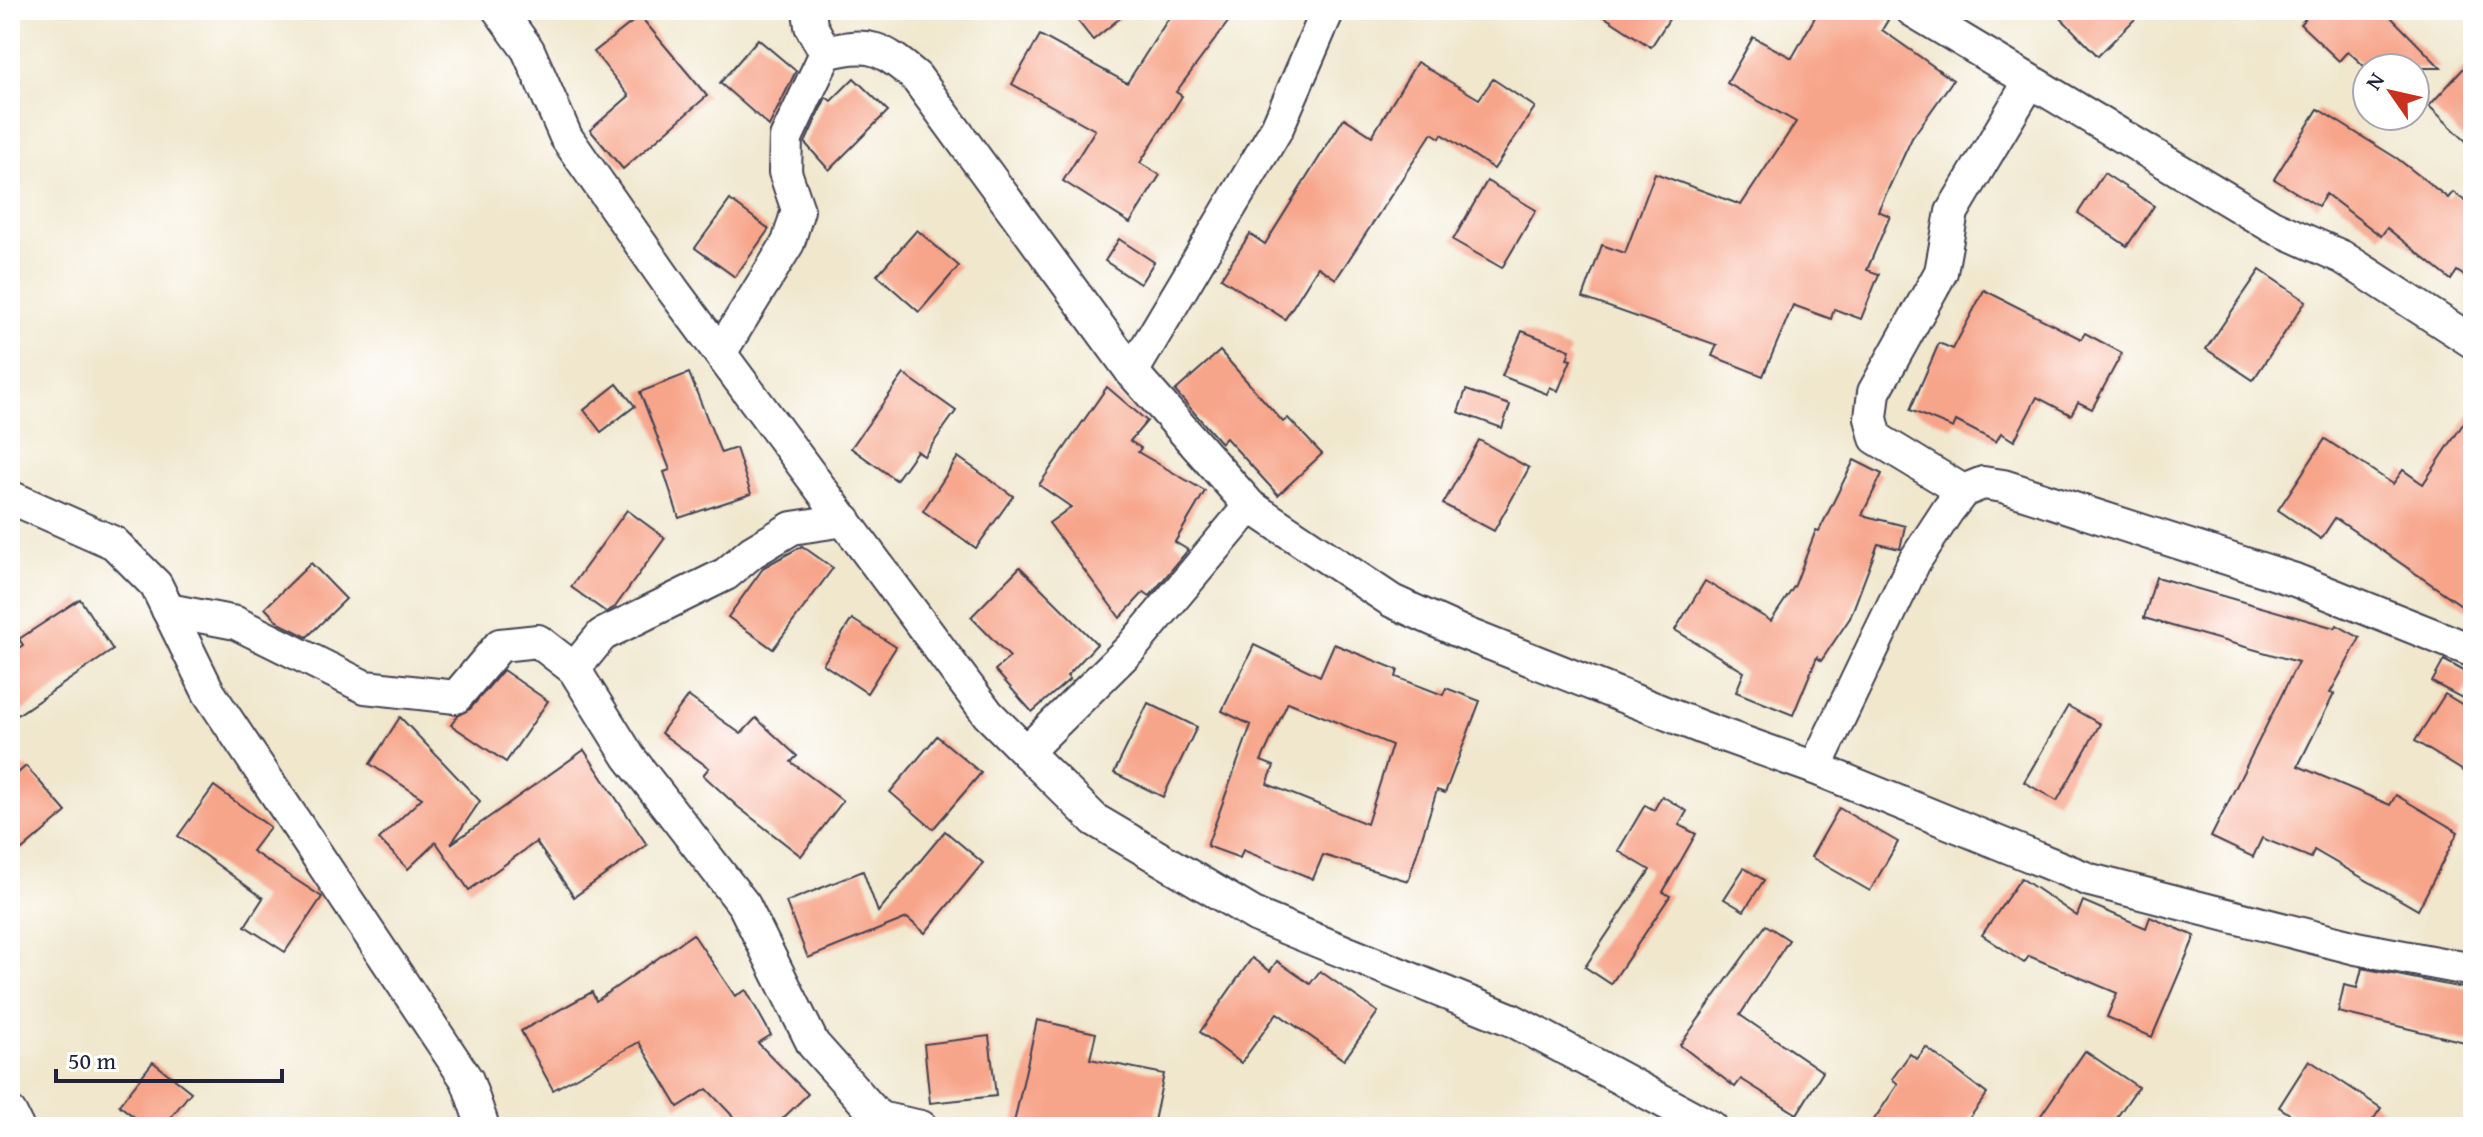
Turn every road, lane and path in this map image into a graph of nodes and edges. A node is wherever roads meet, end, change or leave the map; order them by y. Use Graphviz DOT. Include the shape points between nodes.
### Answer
graph roads {
  1 [pos="499,10"];
  2 [pos="809,10"];
  3 [pos="1328,10"];
  4 [pos="1912,10"];
  5 [pos="826,53"];
  6 [pos="2029,83"];
  7 [pos="2473,342"];
  8 [pos="720,353"];
  9 [pos="1132,372"];
  10 [pos="1963,491"];
  11 [pos="10,497"];
  12 [pos="1250,506"];
  13 [pos="845,520"];
  14 [pos="168,610"];
  15 [pos="2473,651"];
  16 [pos="574,669"];
  17 [pos="1026,752"];
  18 [pos="1815,768"];
  19 [pos="2473,970"];
  20 [pos="10,1113"];
  21 [pos="874,1122"];
  22 [pos="17,1127"];
  23 [pos="483,1127"];
  24 [pos="921,1127"];
  25 [pos="1711,1127"];
  1 -- 8 [label="street" via="528,50 566,137"];
  2 -- 5 [label="street" via="811,26"];
  3 -- 9 [label="street" via="1277,128"];
  4 -- 6 [label="street"];
  5 -- 8 [label="street" via="786,138 785,172 798,210 788,243"];
  5 -- 9 [label="street" via="856,45 886,51 916,77"];
  6 -- 7 [label="street" via="2272,226 2342,257"];
  6 -- 10 [label="street" via="1952,212 1941,272 1874,392 1871,418 1876,438"];
  8 -- 13 [label="street"];
  9 -- 12 [label="street"];
  10 -- 15 [label="street" via="1983,483 2003,486 2295,580"];
  10 -- 18 [label="street" via="1914,562"];
  11 -- 14 [label="street" via="114,543 156,585"];
  12 -- 17 [label="street" via="1131,648"];
  12 -- 18 [label="street" via="1392,601"];
  13 -- 16 [label="street" via="792,528 726,574 602,635"];
  13 -- 17 [label="street" via="988,714"];
  14 -- 16 [label="street" via="236,623 365,687 404,694 456,697 500,645 538,641"];
  14 -- 23 [label="street" via="209,693 467,1080"];
  16 -- 21 [label="street" via="629,757 744,905 813,1044"];
  17 -- 25 [label="street" via="1095,820 1257,916 1512,1020"];
  18 -- 19 [label="street" via="2090,880 2356,948"];
  20 -- 22 [label="street"];
  21 -- 24 [label="street"];
}
